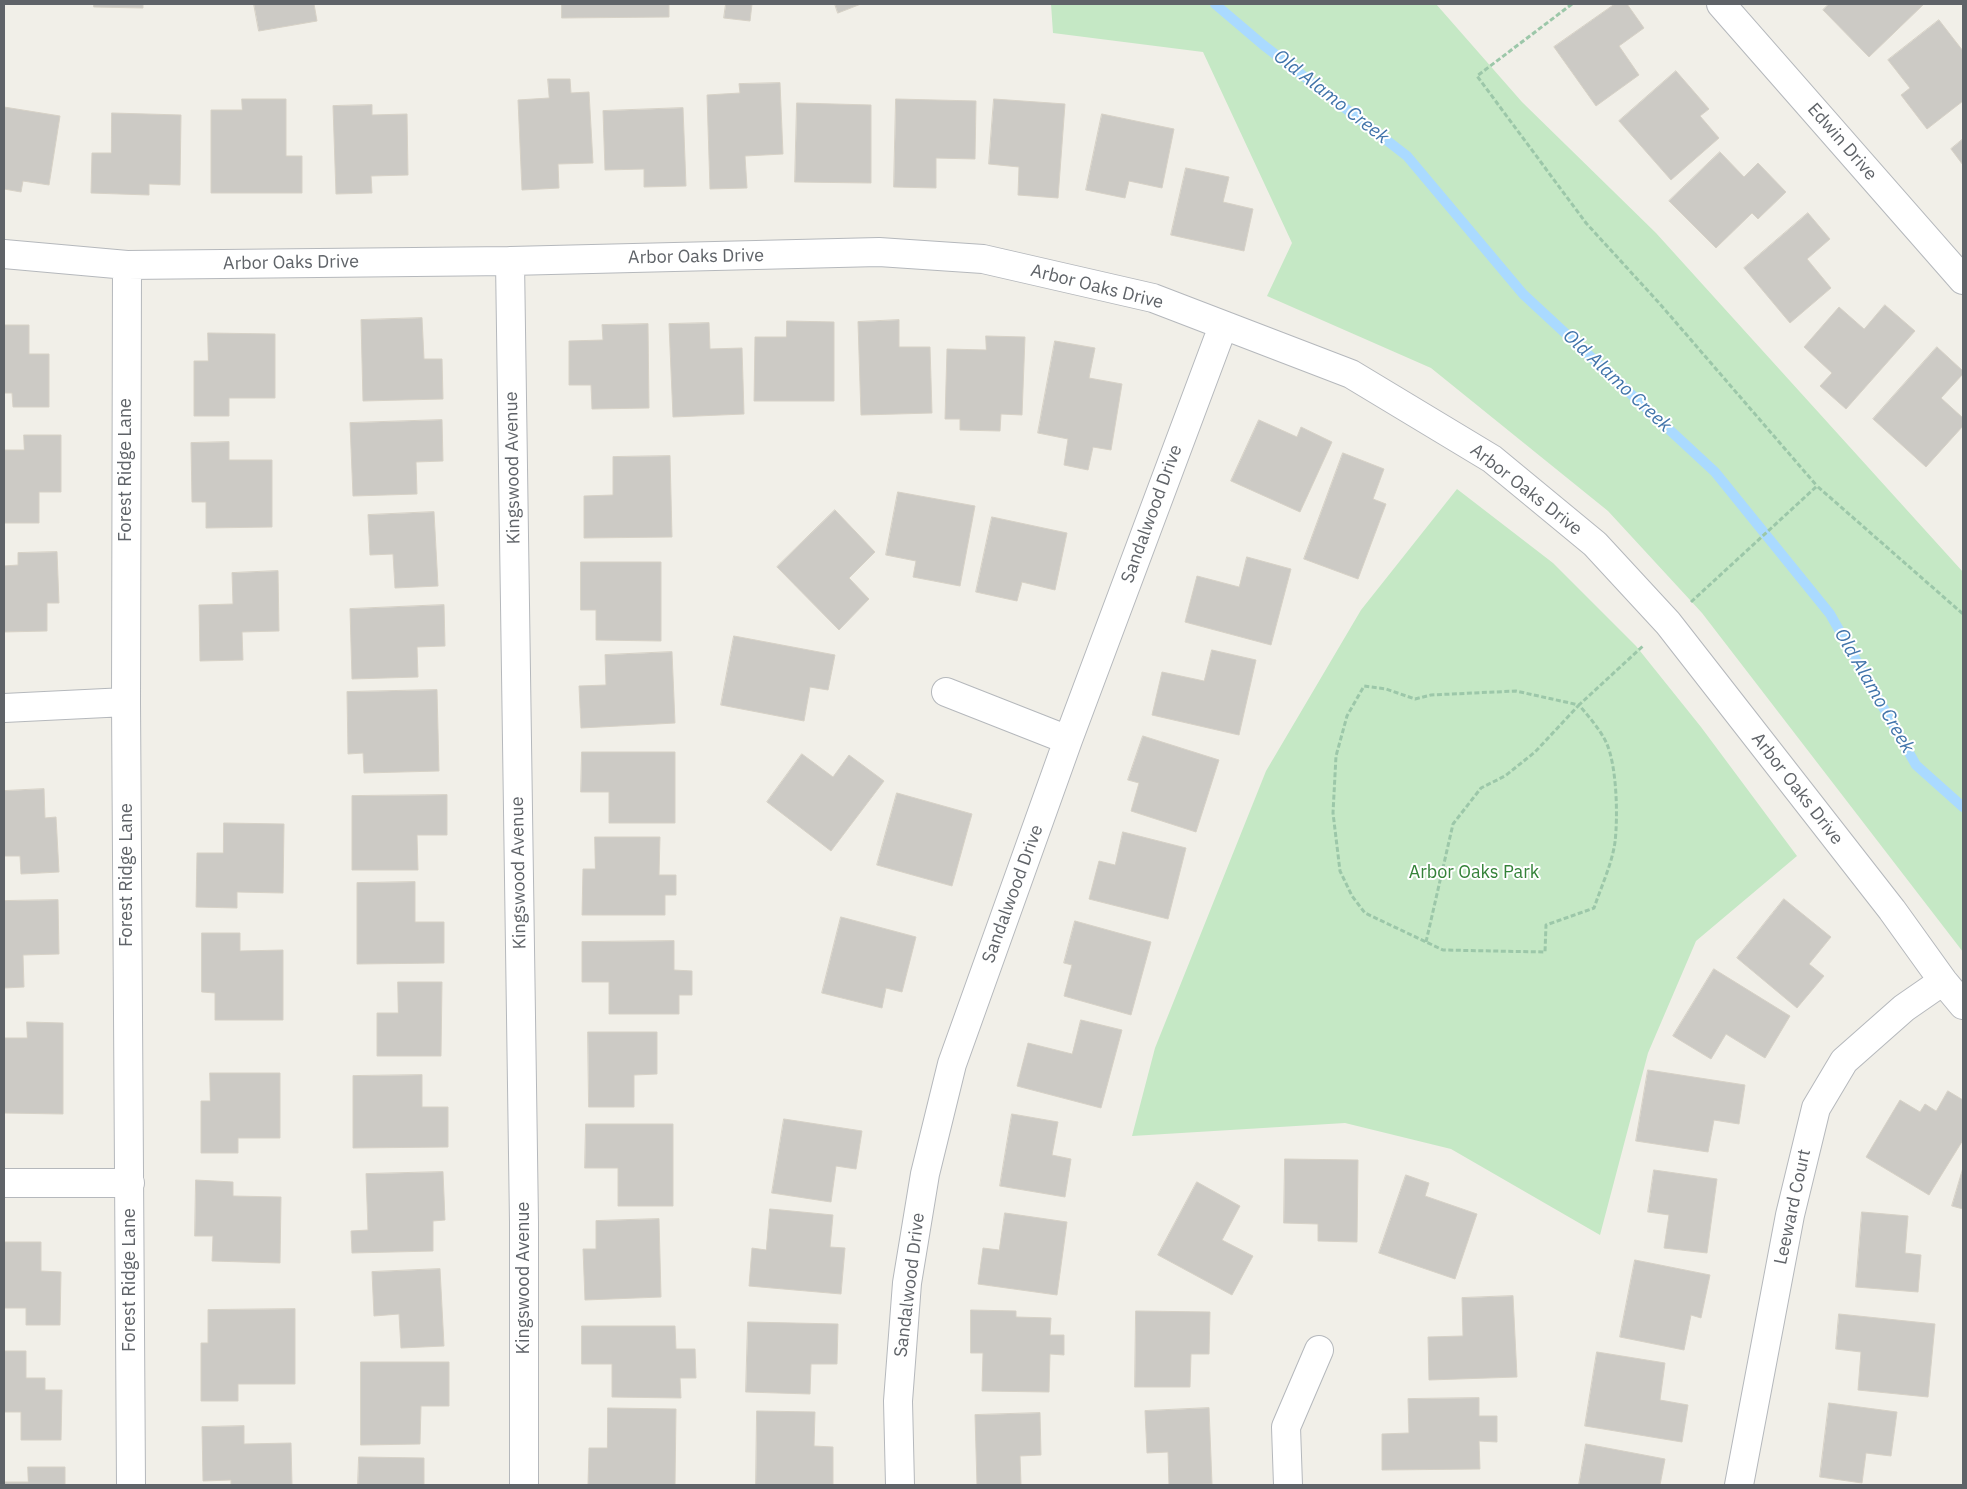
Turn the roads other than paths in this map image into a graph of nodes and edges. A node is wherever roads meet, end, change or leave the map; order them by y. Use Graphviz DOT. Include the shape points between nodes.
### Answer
graph roads {
  1 [pos="1721,4"];
  2 [pos="4,254"];
  3 [pos="510,261"];
  4 [pos="127,265"];
  5 [pos="1963,280"];
  6 [pos="1223,326"];
  7 [pos="946,692"];
  8 [pos="126,702"];
  9 [pos="4,708"];
  10 [pos="1068,740"];
  11 [pos="1943,981"];
  12 [pos="1963,1005"];
  13 [pos="4,1183"];
  14 [pos="130,1183"];
  15 [pos="1318,1350"];
  16 [pos="131,1485"];
  17 [pos="524,1485"];
  18 [pos="900,1485"];
  19 [pos="1288,1485"];
  20 [pos="1739,1485"];
  1 -- 5 [label="street, Edwin Drive"];
  2 -- 4 [label="street, Arbor Oaks Drive"];
  3 -- 4 [label="street, Arbor Oaks Drive"];
  3 -- 6 [label="street, Arbor Oaks Drive" via="878,252 983,259 1153,298"];
  3 -- 17 [label="street, Kingswood Avenue" via="524,1222"];
  4 -- 8 [label="street, Forest Ridge Lane"];
  6 -- 10 [label="street, Sandalwood Drive"];
  6 -- 11 [label="street, Arbor Oaks Drive" via="1351,374 1492,459 1595,544 1668,623 1892,910"];
  7 -- 10 [label="street"];
  8 -- 9 [label="street"];
  8 -- 14 [label="street, Forest Ridge Lane"];
  10 -- 18 [label="street, Sandalwood Drive" via="952,1064 925,1174 907,1283 898,1401"];
  11 -- 12 [label="street, Arbor Oaks Drive"];
  11 -- 20 [label="street, Leeward Court" via="1904,1008 1844,1061 1816,1108 1790,1215"];
  13 -- 14 [label="street"];
  14 -- 16 [label="street, Forest Ridge Lane"];
  15 -- 19 [label="street" via="1286,1427"];
}
